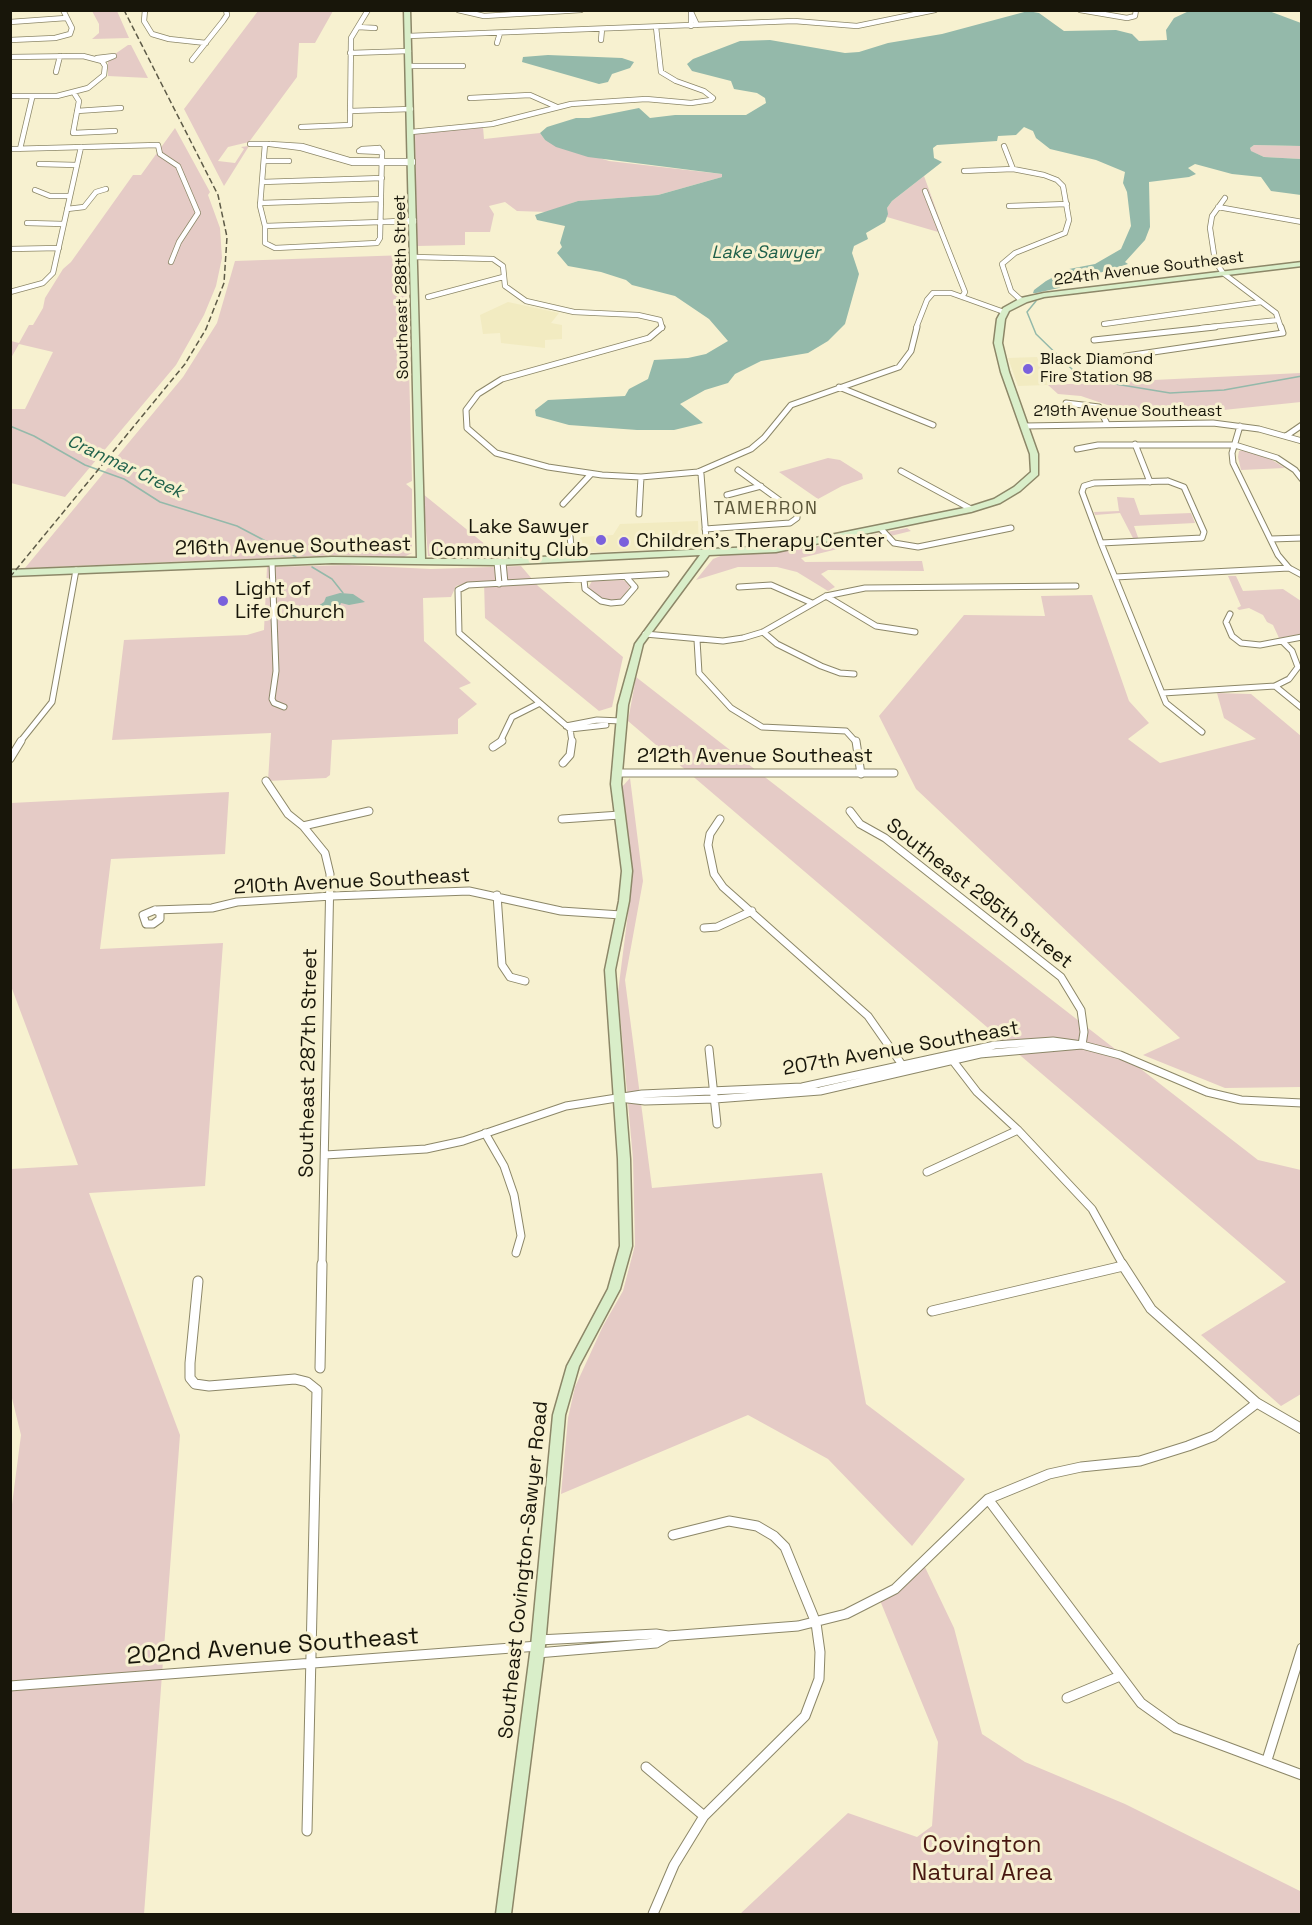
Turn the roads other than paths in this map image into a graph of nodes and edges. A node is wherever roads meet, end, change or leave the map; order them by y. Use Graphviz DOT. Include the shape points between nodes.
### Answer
graph roads {
  1 [pos="63,10"];
  2 [pos="145,10"];
  3 [pos="226,10"];
  4 [pos="368,10"];
  5 [pos="407,10"];
  6 [pos="458,10"];
  7 [pos="581,10"];
  8 [pos="935,10"];
  9 [pos="1080,10"];
  10 [pos="1136,10"];
  11 [pos="691,11"];
  12 [pos="66,18"];
  13 [pos="10,22"];
  14 [pos="694,25"];
  15 [pos="358,27"];
  16 [pos="656,27"];
  17 [pos="375,28"];
  18 [pos="602,29"];
  19 [pos="500,33"];
  20 [pos="408,36"];
  21 [pos="10,40"];
  22 [pos="601,40"];
  23 [pos="206,43"];
  24 [pos="497,43"];
  25 [pos="409,51"];
  26 [pos="350,53"];
  27 [pos="60,56"];
  28 [pos="10,57"];
  29 [pos="192,60"];
  30 [pos="410,66"];
  31 [pos="463,66"];
  32 [pos="56,72"];
  33 [pos="74,93"];
  34 [pos="10,96"];
  35 [pos="32,98"];
  36 [pos="470,98"];
  37 [pos="557,106"];
  38 [pos="121,108"];
  39 [pos="411,109"];
  40 [pos="77,111"];
  41 [pos="350,111"];
  42 [pos="302,127"];
  43 [pos="115,131"];
  44 [pos="411,132"];
  45 [pos="250,144"];
  46 [pos="268,144"];
  47 [pos="1004,146"];
  48 [pos="81,147"];
  49 [pos="10,149"];
  50 [pos="20,149"];
  51 [pos="382,152"];
  52 [pos="265,160"];
  53 [pos="289,161"];
  54 [pos="413,162"];
  55 [pos="382,163"];
  56 [pos="39,164"];
  57 [pos="77,165"];
  58 [pos="1013,169"];
  59 [pos="963,171"];
  60 [pos="382,178"];
  61 [pos="262,182"];
  62 [pos="106,189"];
  63 [pos="34,190"];
  64 [pos="925,190"];
  65 [pos="70,196"];
  66 [pos="1224,198"];
  67 [pos="381,199"];
  68 [pos="260,203"];
  69 [pos="1067,204"];
  70 [pos="1009,206"];
  71 [pos="1218,207"];
  72 [pos="67,209"];
  73 [pos="414,221"];
  74 [pos="381,222"];
  75 [pos="1302,222"];
  76 [pos="27,224"];
  77 [pos="64,224"];
  78 [pos="265,225"];
  79 [pos="59,248"];
  80 [pos="10,249"];
  81 [pos="414,257"];
  82 [pos="171,262"];
  83 [pos="1302,264"];
  84 [pos="1223,273"];
  85 [pos="503,277"];
  86 [pos="10,292"];
  87 [pos="428,297"];
  88 [pos="962,297"];
  89 [pos="1022,301"];
  90 [pos="1261,302"];
  91 [pos="1004,312"];
  92 [pos="1278,320"];
  93 [pos="1104,324"];
  94 [pos="1094,340"];
  95 [pos="1125,357"];
  96 [pos="839,387"];
  97 [pos="1066,403"];
  98 [pos="1107,424"];
  99 [pos="933,425"];
  100 [pos="1302,425"];
  101 [pos="1025,426"];
  102 [pos="1240,426"];
  103 [pos="1286,436"];
  104 [pos="1302,441"];
  105 [pos="1135,444"];
  106 [pos="1235,445"];
  107 [pos="1077,449"];
  108 [pos="738,470"];
  109 [pos="901,471"];
  110 [pos="698,472"];
  111 [pos="591,474"];
  112 [pos="641,477"];
  113 [pos="1302,479"];
  114 [pos="1150,482"];
  115 [pos="761,486"];
  116 [pos="727,495"];
  117 [pos="563,504"];
  118 [pos="971,509"];
  119 [pos="639,514"];
  120 [pos="1011,528"];
  121 [pos="705,529"];
  122 [pos="881,529"];
  123 [pos="570,536"];
  124 [pos="1302,538"];
  125 [pos="1271,539"];
  126 [pos="1101,543"];
  127 [pos="707,551"];
  128 [pos="680,552"];
  129 [pos="561,558"];
  130 [pos="421,562"];
  131 [pos="500,562"];
  132 [pos="272,563"];
  133 [pos="1289,567"];
  134 [pos="697,568"];
  135 [pos="76,570"];
  136 [pos="10,573"];
  137 [pos="666,574"];
  138 [pos="1302,575"];
  139 [pos="1115,577"];
  140 [pos="627,578"];
  141 [pos="584,580"];
  142 [pos="502,583"];
  143 [pos="1076,586"];
  144 [pos="739,587"];
  145 [pos="826,596"];
  146 [pos="812,603"];
  147 [pos="1230,614"];
  148 [pos="763,632"];
  149 [pos="915,632"];
  150 [pos="645,634"];
  151 [pos="1302,637"];
  152 [pos="697,640"];
  153 [pos="1282,641"];
  154 [pos="854,674"];
  155 [pos="1275,686"];
  156 [pos="1163,693"];
  157 [pos="538,704"];
  158 [pos="284,707"];
  159 [pos="1302,708"];
  160 [pos="622,723"];
  161 [pos="568,728"];
  162 [pos="1202,732"];
  163 [pos="494,747"];
  164 [pos="10,759"];
  165 [pos="563,763"];
  166 [pos="616,773"];
  167 [pos="894,773"];
  168 [pos="861,774"];
  169 [pos="266,781"];
  170 [pos="369,811"];
  171 [pos="850,811"];
  172 [pos="620,815"];
  173 [pos="562,819"];
  174 [pos="720,819"];
  175 [pos="303,826"];
  176 [pos="497,895"];
  177 [pos="332,896"];
  178 [pos="155,910"];
  179 [pos="752,911"];
  180 [pos="621,915"];
  181 [pos="704,928"];
  182 [pos="525,981"];
  183 [pos="1082,1045"];
  184 [pos="709,1049"];
  185 [pos="950,1057"];
  186 [pos="904,1068"];
  187 [pos="714,1096"];
  188 [pos="619,1098"];
  189 [pos="1302,1103"];
  190 [pos="717,1124"];
  191 [pos="1018,1130"];
  192 [pos="485,1133"];
  193 [pos="325,1155"];
  194 [pos="927,1172"];
  195 [pos="516,1253"];
  196 [pos="1123,1266"];
  197 [pos="198,1281"];
  198 [pos="932,1311"];
  199 [pos="320,1368"];
  200 [pos="1257,1403"];
  201 [pos="1302,1429"];
  202 [pos="988,1499"];
  203 [pos="673,1535"];
  204 [pos="816,1623"];
  205 [pos="538,1646"];
  206 [pos="1302,1648"];
  207 [pos="312,1664"];
  208 [pos="1120,1676"];
  209 [pos="10,1686"];
  210 [pos="1067,1698"];
  211 [pos="1267,1760"];
  212 [pos="646,1767"];
  213 [pos="1302,1775"];
  214 [pos="704,1816"];
  215 [pos="307,1831"];
  216 [pos="504,1914"];
  217 [pos="653,1914"];
  1 -- 12 [label="street"];
  2 -- 23 [label="street" via="144,23 158,36"];
  3 -- 23 [label="street" via="227,15"];
  4 -- 15 [label="street"];
  5 -- 20 [label="street, Southeast 288th Street"];
  6 -- 7 [label="street" via="484,16"];
  8 -- 14 [label="street" via="857,26 796,21"];
  9 -- 10 [label="street" via="1133,18"];
  11 -- 14 [label="street"];
  12 -- 13 [label="street"];
  12 -- 21 [label="street" via="73,30 68,35"];
  14 -- 16 [label="street"];
  15 -- 17 [label="street"];
  15 -- 26 [label="street" via="352,35"];
  16 -- 18 [label="street"];
  16 -- 37 [label="street" via="661,72 714,98 692,103 646,99"];
  18 -- 19 [label="street"];
  18 -- 22 [label="street"];
  19 -- 20 [label="street"];
  19 -- 24 [label="street"];
  20 -- 25 [label="street, Southeast 288th Street"];
  23 -- 29 [label="street"];
  25 -- 26 [label="street"];
  25 -- 30 [label="street, Southeast 288th Street"];
  26 -- 41 [label="street"];
  27 -- 28 [label="street"];
  27 -- 32 [label="street"];
  27 -- 33 [label="street" via="99,60 105,66 100,79"];
  30 -- 31 [label="street"];
  30 -- 39 [label="street, Southeast 288th Street"];
  33 -- 35 [label="street"];
  33 -- 40 [label="street" via="79,101"];
  34 -- 35 [label="street"];
  35 -- 50 [label="street"];
  36 -- 37 [label="street" via="530,95"];
  37 -- 44 [label="street" via="492,124"];
  38 -- 40 [label="street"];
  39 -- 41 [label="street"];
  39 -- 44 [label="street, Southeast 288th Street"];
  40 -- 43 [label="street" via="74,133"];
  41 -- 42 [label="street" via="350,125"];
  44 -- 54 [label="street, Southeast 288th Street"];
  45 -- 46 [label="street"];
  46 -- 52 [label="street"];
  46 -- 55 [label="street" via="302,146 349,160"];
  47 -- 58 [label="street"];
  48 -- 50 [label="street"];
  48 -- 57 [label="street"];
  48 -- 82 [label="street" via="158,145 160,154 174,162 196,206 197,218 179,242"];
  49 -- 50 [label="street"];
  51 -- 55 [label="street"];
  52 -- 53 [label="street"];
  52 -- 61 [label="street"];
  54 -- 55 [label="street"];
  54 -- 73 [label="street, Southeast 288th Street"];
  55 -- 60 [label="street"];
  56 -- 57 [label="street"];
  57 -- 65 [label="street"];
  58 -- 59 [label="street"];
  58 -- 69 [label="street" via="1057,180 1063,186"];
  60 -- 61 [label="street"];
  60 -- 67 [label="street"];
  61 -- 68 [label="street"];
  62 -- 72 [label="street" via="96,192 84,207"];
  63 -- 65 [label="street" via="50,196"];
  64 -- 88 [label="street" via="965,292"];
  65 -- 72 [label="street"];
  66 -- 71 [label="street"];
  67 -- 68 [label="street"];
  67 -- 74 [label="street"];
  68 -- 78 [label="street"];
  69 -- 70 [label="street"];
  69 -- 89 [label="street" via="1068,229 1061,237 1005,260 1002,267 1011,291"];
  71 -- 75 [label="street"];
  71 -- 84 [label="street" via="1210,228 1213,251"];
  72 -- 77 [label="street"];
  73 -- 74 [label="street"];
  73 -- 81 [label="street, Southeast 288th Street"];
  74 -- 78 [label="street"];
  74 -- 78 [label="street" via="377,243 268,246"];
  76 -- 77 [label="street"];
  77 -- 79 [label="street"];
  79 -- 80 [label="street"];
  79 -- 86 [label="street" via="53,273 47,280"];
  81 -- 85 [label="street" via="487,258 503,266"];
  81 -- 130 [label="street, Southeast 288th Street"];
  83 -- 84 [label="street, 224th Avenue Southeast"];
  84 -- 89 [label="street, 224th Avenue Southeast"];
  84 -- 90 [label="street"];
  85 -- 87 [label="street"];
  85 -- 111 [label="street" via="505,286 519,298 543,306 574,312 652,316 662,324 660,331 649,338 489,386 468,405 467,428 496,453"];
  88 -- 91 [label="street"];
  88 -- 96 [label="street" via="940,291 930,296 906,361 889,372"];
  89 -- 91 [label="street, 224th Avenue Southeast"];
  90 -- 92 [label="street" via="1276,313"];
  90 -- 93 [label="street"];
  91 -- 101 [label="street" via="998,343"];
  92 -- 94 [label="street"];
  92 -- 95 [label="street" via="1284,333 1280,335"];
  96 -- 99 [label="street"];
  96 -- 110 [label="street" via="791,405 757,445"];
  97 -- 98 [label="street" via="1099,407"];
  98 -- 101 [label="street, 219th Avenue Southeast"];
  98 -- 102 [label="street, 219th Avenue Southeast" via="1193,422"];
  100 -- 103 [label="street"];
  101 -- 118 [label="street, 216th Avenue Southeast" via="1036,466 1031,479 997,501"];
  102 -- 103 [label="street, 219th Avenue Southeast"];
  102 -- 106 [label="street"];
  103 -- 104 [label="street, 219th Avenue Southeast"];
  105 -- 106 [label="street"];
  105 -- 107 [label="street"];
  105 -- 114 [label="street"];
  106 -- 113 [label="street" via="1277,458"];
  106 -- 125 [label="street" via="1233,463"];
  108 -- 115 [label="street"];
  109 -- 118 [label="street"];
  110 -- 112 [label="street"];
  110 -- 121 [label="street"];
  111 -- 112 [label="street"];
  111 -- 117 [label="street"];
  112 -- 119 [label="street"];
  114 -- 126 [label="street" via="1084,486 1084,500"];
  114 -- 126 [label="street" via="1178,483 1184,487 1204,532 1202,538"];
  115 -- 116 [label="street"];
  115 -- 121 [label="street" via="798,517 790,523"];
  118 -- 122 [label="street, 216th Avenue Southeast"];
  120 -- 122 [label="street" via="924,546 899,545"];
  121 -- 127 [label="street"];
  122 -- 127 [label="street, 216th Avenue Southeast" via="784,548"];
  123 -- 129 [label="street" via="570,546"];
  124 -- 125 [label="street"];
  125 -- 133 [label="street"];
  126 -- 139 [label="street"];
  127 -- 128 [label="street, 216th Avenue Southeast"];
  127 -- 134 [label="street, Southeast Covington-Sawyer Road"];
  128 -- 129 [label="street, 216th Avenue Southeast"];
  128 -- 134 [label="street" via="695,559"];
  129 -- 131 [label="street, 216th Avenue Southeast"];
  130 -- 131 [label="street, 216th Avenue Southeast"];
  130 -- 132 [label="street, 216th Avenue Southeast"];
  131 -- 142 [label="street"];
  132 -- 135 [label="street, 216th Avenue Southeast"];
  132 -- 158 [label="street" via="276,671 272,699"];
  133 -- 138 [label="street"];
  133 -- 139 [label="street"];
  134 -- 150 [label="street, Southeast Covington-Sawyer Road"];
  135 -- 136 [label="street, 216th Avenue Southeast"];
  135 -- 164 [label="street" via="52,702 28,729"];
  137 -- 140 [label="street"];
  139 -- 156 [label="street"];
  140 -- 141 [label="street"];
  140 -- 141 [label="street" via="635,587 622,602 611,603 585,590"];
  141 -- 142 [label="street"];
  142 -- 157 [label="street" via="459,588 459,633"];
  143 -- 145 [label="street" via="890,586"];
  144 -- 146 [label="street" via="771,585"];
  145 -- 146 [label="street"];
  145 -- 149 [label="street" via="876,626"];
  146 -- 148 [label="street"];
  147 -- 153 [label="street" via="1226,622 1232,636 1240,642 1254,645"];
  148 -- 152 [label="street" via="723,641"];
  148 -- 154 [label="street" via="791,652 821,666"];
  150 -- 152 [label="street"];
  150 -- 160 [label="street, Southeast Covington-Sawyer Road" via="631,670"];
  151 -- 153 [label="street"];
  152 -- 168 [label="street" via="699,673 731,708 762,727 846,731 856,741"];
  153 -- 155 [label="street" via="1292,651 1298,667 1289,679"];
  155 -- 156 [label="street"];
  155 -- 159 [label="street"];
  156 -- 162 [label="street" via="1171,710"];
  157 -- 161 [label="street"];
  157 -- 163 [label="street" via="512,717 502,741"];
  160 -- 161 [label="street"];
  160 -- 166 [label="street, Southeast Covington-Sawyer Road"];
  161 -- 165 [label="street" via="572,742 570,755"];
  166 -- 168 [label="street, 212th Avenue Southeast"];
  166 -- 172 [label="street, Southeast Covington-Sawyer Road"];
  167 -- 168 [label="street, 212th Avenue Southeast"];
  169 -- 175 [label="street, Southeast 287th Street" via="288,814"];
  170 -- 175 [label="street"];
  171 -- 183 [label="street, Southeast 295th Street" via="860,824 885,838 1061,977 1081,1010"];
  172 -- 173 [label="street"];
  172 -- 180 [label="street, Southeast Covington-Sawyer Road" via="627,871"];
  174 -- 179 [label="street" via="708,845 714,874 723,887"];
  175 -- 177 [label="street, Southeast 287th Street" via="325,853"];
  176 -- 177 [label="street, 210th Avenue Southeast" via="469,891"];
  176 -- 180 [label="street, 210th Avenue Southeast" via="561,911"];
  176 -- 182 [label="street" via="502,965 510,976"];
  177 -- 178 [label="street, 210th Avenue Southeast"];
  177 -- 193 [label="street, Southeast 287th Street"];
  179 -- 181 [label="street" via="717,927"];
  179 -- 186 [label="street" via="868,1016"];
  180 -- 188 [label="street, Southeast Covington-Sawyer Road" via="610,970"];
  183 -- 185 [label="street, 207th Avenue Southeast" via="1018,1042"];
  183 -- 189 [label="street, 207th Avenue Southeast" via="1120,1055 1207,1092 1241,1100"];
  184 -- 187 [label="street"];
  185 -- 186 [label="street, 207th Avenue Southeast"];
  185 -- 191 [label="street" via="977,1092"];
  186 -- 187 [label="street, 207th Avenue Southeast" via="826,1084"];
  187 -- 188 [label="street, 207th Avenue Southeast" via="645,1101"];
  187 -- 190 [label="street"];
  188 -- 192 [label="street, 207th Avenue Southeast" via="566,1106"];
  188 -- 205 [label="street, Southeast Covington-Sawyer Road" via="627,1229 624,1257 614,1289 573,1366 559,1414"];
  191 -- 194 [label="street"];
  191 -- 196 [label="street" via="1092,1209"];
  192 -- 193 [label="street, 207th Avenue Southeast" via="426,1149"];
  192 -- 195 [label="street" via="504,1166 514,1195 521,1236"];
  193 -- 199 [label="street, Southeast 287th Street"];
  196 -- 198 [label="street"];
  196 -- 200 [label="street" via="1151,1309"];
  197 -- 207 [label="street" via="190,1363 190,1378 195,1384 295,1379 315,1386 318,1396"];
  200 -- 201 [label="street"];
  200 -- 202 [label="street, 202nd Avenue Southeast" via="1214,1436 1188,1446 1140,1461 1049,1474"];
  202 -- 204 [label="street, 202nd Avenue Southeast" via="895,1589"];
  202 -- 208 [label="street"];
  203 -- 204 [label="street" via="729,1521 757,1526 774,1536 785,1547"];
  204 -- 205 [label="street, 202nd Avenue Southeast"];
  204 -- 214 [label="street" via="819,1679 805,1716"];
  205 -- 207 [label="street, 202nd Avenue Southeast"];
  205 -- 216 [label="street, Southeast Covington-Sawyer Road"];
  206 -- 211 [label="street"];
  207 -- 209 [label="street, 202nd Avenue Southeast"];
  207 -- 215 [label="street"];
  208 -- 210 [label="street"];
  208 -- 211 [label="street" via="1141,1703 1176,1728"];
  211 -- 213 [label="street"];
  212 -- 214 [label="street"];
  214 -- 217 [label="street" via="674,1865"];
}
